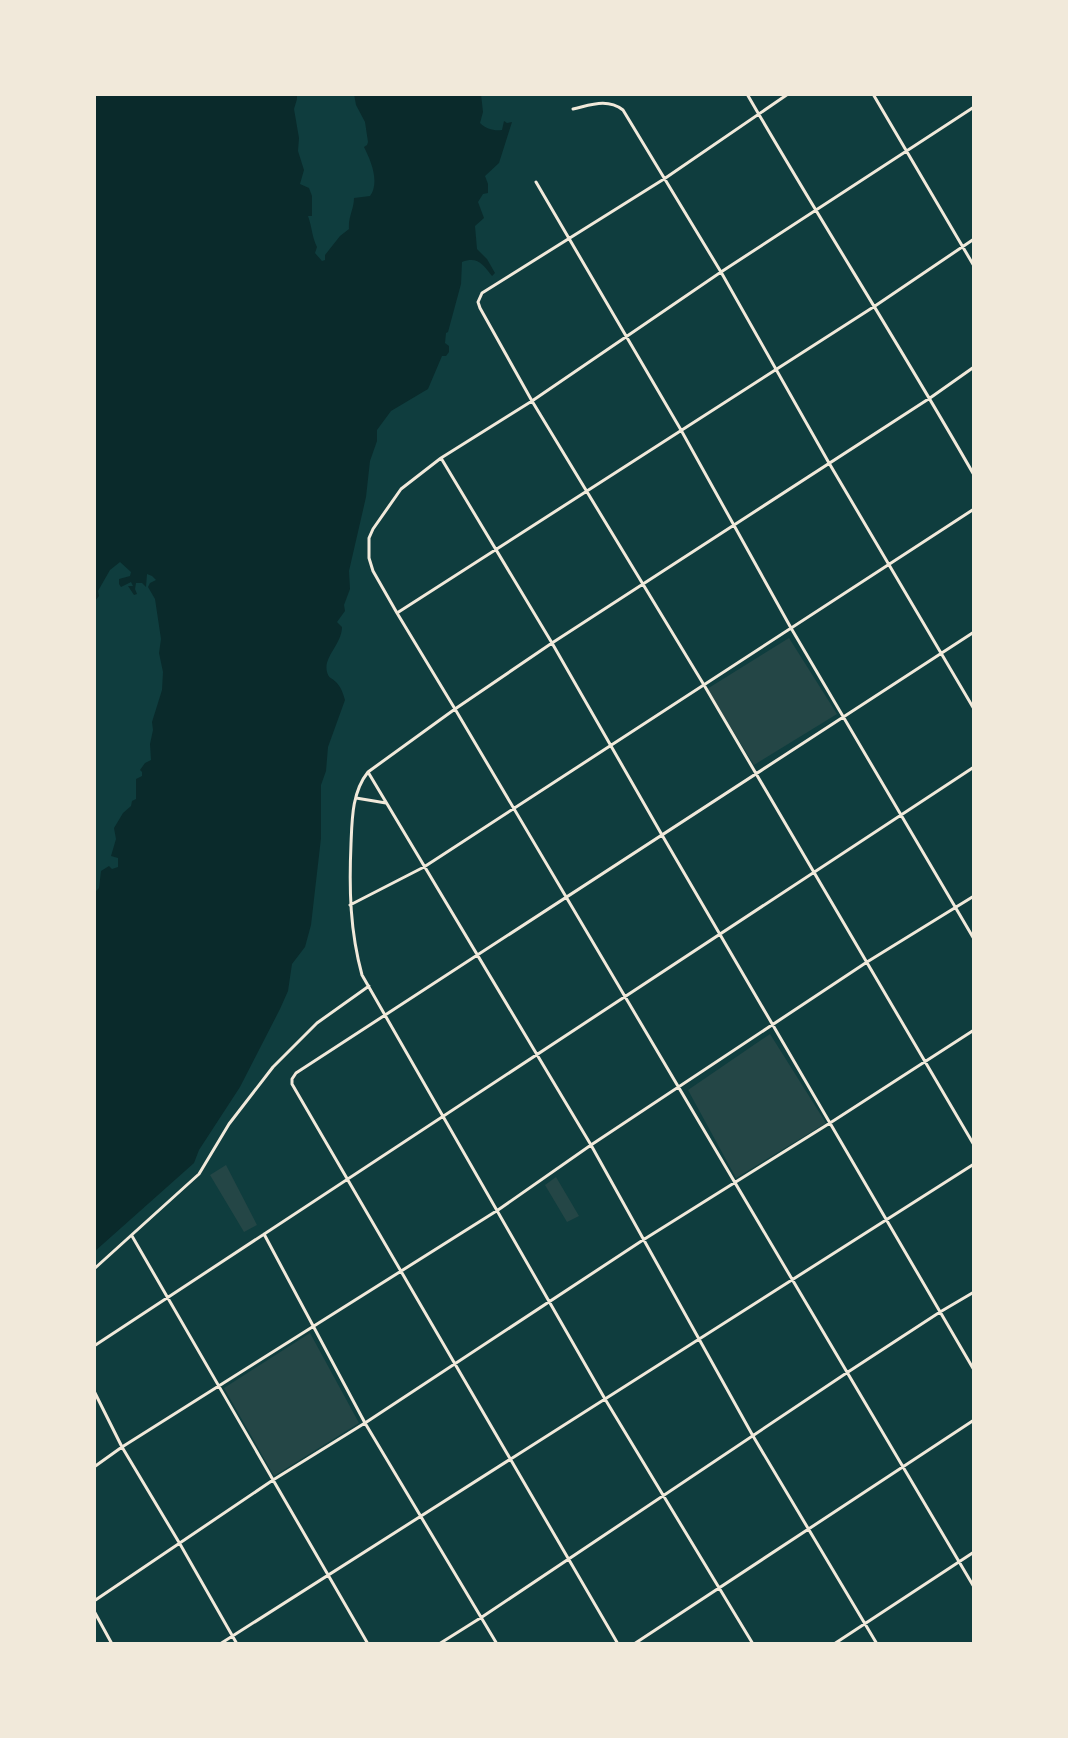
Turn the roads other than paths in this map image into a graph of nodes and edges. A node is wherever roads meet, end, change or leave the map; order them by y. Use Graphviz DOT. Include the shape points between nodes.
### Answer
graph roads {
  1 [pos="747,94"];
  2 [pos="788,94"];
  3 [pos="873,94"];
  4 [pos="974,107"];
  5 [pos="573,109"];
  6 [pos="759,114"];
  7 [pos="906,151"];
  8 [pos="664,179"];
  9 [pos="536,182"];
  10 [pos="816,211"];
  11 [pos="568,238"];
  12 [pos="974,239"];
  13 [pos="963,247"];
  14 [pos="974,266"];
  15 [pos="721,272"];
  16 [pos="875,306"];
  17 [pos="626,338"];
  18 [pos="974,367"];
  19 [pos="777,369"];
  20 [pos="930,398"];
  21 [pos="532,401"];
  22 [pos="681,430"];
  23 [pos="441,458"];
  24 [pos="829,463"];
  25 [pos="974,475"];
  26 [pos="586,492"];
  27 [pos="974,509"];
  28 [pos="735,526"];
  29 [pos="495,550"];
  30 [pos="890,564"];
  31 [pos="642,586"];
  32 [pos="397,613"];
  33 [pos="791,628"];
  34 [pos="974,632"];
  35 [pos="552,643"];
  36 [pos="941,653"];
  37 [pos="704,685"];
  38 [pos="455,709"];
  39 [pos="974,709"];
  40 [pos="843,717"];
  41 [pos="611,746"];
  42 [pos="974,767"];
  43 [pos="368,772"];
  44 [pos="756,774"];
  45 [pos="356,798"];
  46 [pos="386,803"];
  47 [pos="514,810"];
  48 [pos="901,815"];
  49 [pos="662,835"];
  50 [pos="424,867"];
  51 [pos="814,873"];
  52 [pos="974,896"];
  53 [pos="566,898"];
  54 [pos="350,905"];
  55 [pos="956,908"];
  56 [pos="720,934"];
  57 [pos="974,939"];
  58 [pos="478,955"];
  59 [pos="867,962"];
  60 [pos="369,986"];
  61 [pos="625,997"];
  62 [pos="384,1015"];
  63 [pos="773,1025"];
  64 [pos="974,1030"];
  65 [pos="536,1055"];
  66 [pos="925,1062"];
  67 [pos="679,1087"];
  68 [pos="443,1116"];
  69 [pos="830,1123"];
  70 [pos="591,1145"];
  71 [pos="974,1145"];
  72 [pos="974,1164"];
  73 [pos="348,1179"];
  74 [pos="735,1182"];
  75 [pos="498,1210"];
  76 [pos="887,1220"];
  77 [pos="264,1234"];
  78 [pos="132,1236"];
  79 [pos="643,1240"];
  80 [pos="94,1269"];
  81 [pos="402,1271"];
  82 [pos="793,1280"];
  83 [pos="974,1292"];
  84 [pos="168,1298"];
  85 [pos="549,1302"];
  86 [pos="940,1312"];
  87 [pos="314,1328"];
  88 [pos="698,1339"];
  89 [pos="94,1346"];
  90 [pos="455,1363"];
  91 [pos="974,1370"];
  92 [pos="848,1372"];
  93 [pos="219,1386"];
  94 [pos="94,1391"];
  95 [pos="605,1399"];
  96 [pos="974,1420"];
  97 [pos="365,1423"];
  98 [pos="753,1436"];
  99 [pos="122,1447"];
  100 [pos="511,1459"];
  101 [pos="94,1467"];
  102 [pos="903,1467"];
  103 [pos="273,1480"];
  104 [pos="664,1496"];
  105 [pos="421,1516"];
  106 [pos="807,1529"];
  107 [pos="180,1544"];
  108 [pos="974,1552"];
  109 [pos="569,1559"];
  110 [pos="960,1562"];
  111 [pos="328,1575"];
  112 [pos="974,1587"];
  113 [pos="719,1588"];
  114 [pos="94,1601"];
  115 [pos="94,1611"];
  116 [pos="482,1617"];
  117 [pos="865,1623"];
  118 [pos="232,1636"];
  119 [pos="112,1644"];
  120 [pos="220,1644"];
  121 [pos="237,1644"];
  122 [pos="368,1644"];
  123 [pos="439,1644"];
  124 [pos="497,1644"];
  125 [pos="618,1644"];
  126 [pos="634,1644"];
  127 [pos="753,1644"];
  128 [pos="834,1644"];
  129 [pos="877,1644"];
  1 -- 6 [label="street"];
  2 -- 6 [label="street"];
  3 -- 7 [label="street"];
  4 -- 7 [label="street"];
  5 -- 8 [label="street" via="614,103"];
  6 -- 8 [label="street"];
  6 -- 10 [label="street"];
  7 -- 10 [label="street"];
  7 -- 13 [label="street"];
  8 -- 11 [label="street"];
  8 -- 15 [label="street"];
  9 -- 11 [label="street"];
  10 -- 15 [label="street"];
  10 -- 16 [label="street"];
  11 -- 17 [label="street"];
  11 -- 21 [label="street" via="482,293 478,302"];
  12 -- 13 [label="street"];
  13 -- 14 [label="street"];
  13 -- 16 [label="street"];
  15 -- 17 [label="street"];
  15 -- 19 [label="street"];
  16 -- 19 [label="street"];
  16 -- 20 [label="street"];
  17 -- 21 [label="street"];
  17 -- 22 [label="street"];
  18 -- 20 [label="street"];
  19 -- 22 [label="street"];
  19 -- 24 [label="street"];
  20 -- 24 [label="street"];
  20 -- 25 [label="street"];
  21 -- 23 [label="street"];
  21 -- 26 [label="street"];
  22 -- 26 [label="street"];
  22 -- 28 [label="street"];
  23 -- 29 [label="street"];
  23 -- 32 [label="street" via="401,489 369,538 373,571"];
  24 -- 28 [label="street"];
  24 -- 30 [label="street"];
  26 -- 29 [label="street"];
  26 -- 31 [label="street"];
  27 -- 30 [label="street"];
  28 -- 31 [label="street"];
  28 -- 33 [label="street"];
  29 -- 32 [label="street"];
  29 -- 35 [label="street"];
  30 -- 33 [label="street"];
  30 -- 36 [label="street"];
  31 -- 35 [label="street"];
  31 -- 37 [label="street"];
  32 -- 38 [label="street"];
  33 -- 37 [label="street"];
  33 -- 40 [label="street"];
  34 -- 36 [label="street"];
  35 -- 38 [label="street"];
  35 -- 41 [label="street"];
  36 -- 39 [label="street"];
  36 -- 40 [label="street"];
  37 -- 41 [label="street"];
  37 -- 44 [label="street"];
  38 -- 43 [label="street"];
  38 -- 47 [label="street"];
  40 -- 44 [label="street"];
  40 -- 48 [label="street"];
  41 -- 47 [label="street"];
  41 -- 49 [label="street"];
  42 -- 48 [label="street"];
  43 -- 45 [label="street"];
  43 -- 46 [label="street"];
  44 -- 49 [label="street"];
  44 -- 51 [label="street"];
  45 -- 46 [label="street"];
  45 -- 54 [label="street"];
  46 -- 50 [label="street"];
  47 -- 50 [label="street"];
  47 -- 53 [label="street"];
  48 -- 51 [label="street"];
  48 -- 55 [label="street"];
  49 -- 53 [label="street"];
  49 -- 56 [label="street"];
  50 -- 54 [label="street"];
  50 -- 58 [label="street"];
  51 -- 56 [label="street"];
  51 -- 59 [label="street"];
  52 -- 55 [label="street"];
  53 -- 58 [label="street"];
  53 -- 61 [label="street"];
  54 -- 60 [label="street" via="357,954"];
  55 -- 57 [label="street"];
  55 -- 59 [label="street"];
  56 -- 61 [label="street"];
  56 -- 63 [label="street"];
  58 -- 62 [label="street"];
  58 -- 65 [label="street"];
  59 -- 63 [label="street"];
  59 -- 66 [label="street"];
  60 -- 62 [label="street"];
  60 -- 78 [label="street" via="317,1023 273,1067 199,1174"];
  61 -- 65 [label="street"];
  61 -- 67 [label="street"];
  62 -- 68 [label="street"];
  62 -- 73 [label="street" via="292,1079"];
  63 -- 67 [label="street"];
  63 -- 69 [label="street"];
  64 -- 66 [label="street"];
  65 -- 68 [label="street"];
  65 -- 70 [label="street"];
  66 -- 69 [label="street"];
  66 -- 71 [label="street"];
  67 -- 70 [label="street"];
  67 -- 74 [label="street"];
  68 -- 73 [label="street"];
  68 -- 75 [label="street"];
  69 -- 74 [label="street"];
  69 -- 76 [label="street"];
  70 -- 75 [label="street"];
  70 -- 79 [label="street"];
  72 -- 76 [label="street"];
  73 -- 77 [label="street"];
  73 -- 81 [label="street"];
  74 -- 79 [label="street"];
  74 -- 82 [label="street"];
  75 -- 81 [label="street"];
  75 -- 85 [label="street"];
  76 -- 82 [label="street"];
  76 -- 86 [label="street"];
  77 -- 84 [label="street"];
  77 -- 87 [label="street"];
  78 -- 80 [label="street"];
  78 -- 84 [label="street"];
  79 -- 85 [label="street"];
  79 -- 88 [label="street"];
  81 -- 87 [label="street"];
  81 -- 90 [label="street"];
  82 -- 88 [label="street"];
  82 -- 92 [label="street"];
  83 -- 86 [label="street"];
  84 -- 89 [label="street"];
  84 -- 93 [label="street"];
  85 -- 90 [label="street"];
  85 -- 95 [label="street"];
  86 -- 91 [label="street"];
  86 -- 92 [label="street"];
  87 -- 93 [label="street"];
  87 -- 97 [label="street"];
  88 -- 95 [label="street"];
  88 -- 98 [label="street"];
  90 -- 97 [label="street"];
  90 -- 100 [label="street"];
  92 -- 98 [label="street"];
  92 -- 102 [label="street"];
  93 -- 99 [label="street"];
  93 -- 103 [label="street"];
  94 -- 99 [label="street"];
  95 -- 100 [label="street"];
  95 -- 104 [label="street"];
  96 -- 102 [label="street"];
  97 -- 103 [label="street"];
  97 -- 105 [label="street"];
  98 -- 104 [label="street"];
  98 -- 106 [label="street"];
  99 -- 101 [label="street"];
  99 -- 107 [label="street"];
  100 -- 105 [label="street"];
  100 -- 109 [label="street"];
  102 -- 106 [label="street"];
  102 -- 110 [label="street"];
  103 -- 107 [label="street"];
  103 -- 111 [label="street"];
  104 -- 109 [label="street"];
  104 -- 113 [label="street"];
  105 -- 111 [label="street"];
  105 -- 116 [label="street"];
  106 -- 113 [label="street"];
  106 -- 117 [label="street"];
  107 -- 114 [label="street"];
  107 -- 118 [label="street"];
  108 -- 110 [label="street"];
  109 -- 116 [label="street"];
  109 -- 125 [label="street"];
  110 -- 112 [label="street"];
  110 -- 117 [label="street"];
  111 -- 118 [label="street"];
  111 -- 122 [label="street"];
  113 -- 126 [label="street"];
  113 -- 127 [label="street"];
  115 -- 119 [label="street"];
  116 -- 123 [label="street"];
  116 -- 124 [label="street"];
  117 -- 128 [label="street"];
  117 -- 129 [label="street"];
  118 -- 120 [label="street"];
  118 -- 121 [label="street"];
}
